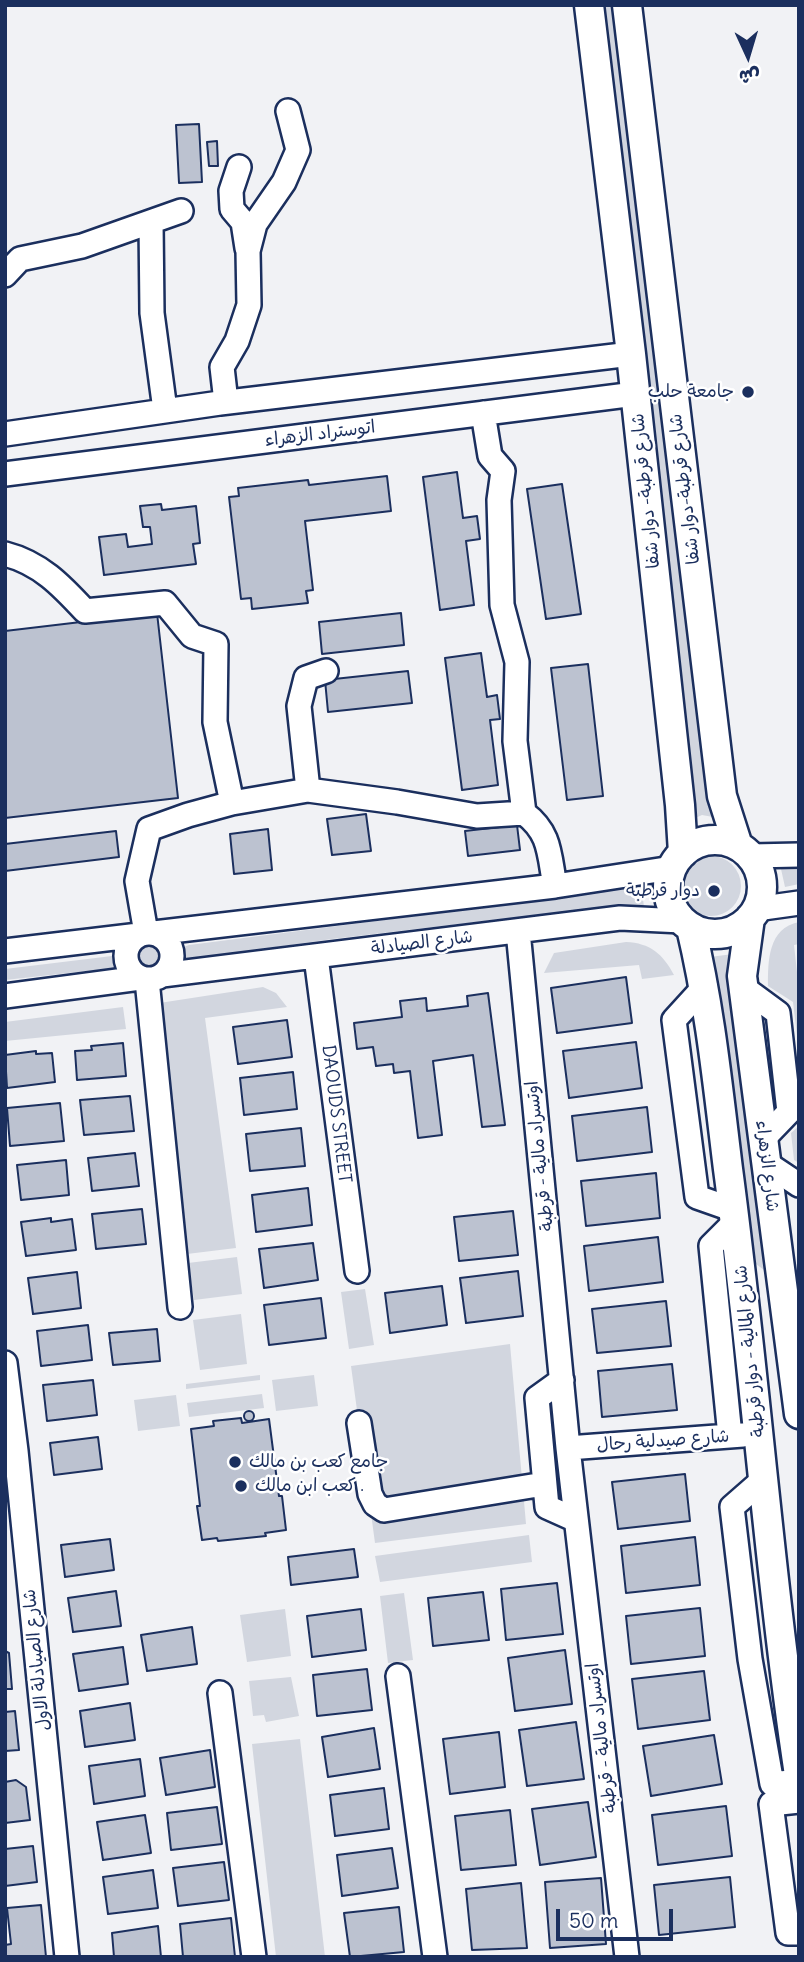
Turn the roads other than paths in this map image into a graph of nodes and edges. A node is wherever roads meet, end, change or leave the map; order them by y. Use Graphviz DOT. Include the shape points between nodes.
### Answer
graph roads {
  1 [pos="589,5"];
  2 [pos="627,5"];
  3 [pos="288,111"];
  4 [pos="239,167"];
  5 [pos="181,211"];
  6 [pos="152,222"];
  7 [pos="248,251"];
  8 [pos="5,275"];
  9 [pos="631,354"];
  10 [pos="635,394"];
  11 [pos="226,402"];
  12 [pos="165,410"];
  13 [pos="482,413"];
  14 [pos="5,434"];
  15 [pos="5,474"];
  16 [pos="5,554"];
  17 [pos="326,671"];
  18 [pos="308,790"];
  19 [pos="232,803"];
  20 [pos="524,813"];
  21 [pos="744,851"];
  22 [pos="799,855"];
  23 [pos="677,860"];
  24 [pos="555,886"];
  25 [pos="799,903"];
  26 [pos="753,914"];
  27 [pos="686,924"];
  28 [pos="518,931"];
  29 [pos="146,934"];
  30 [pos="5,951"];
  31 [pos="316,957"];
  32 [pos="150,978"];
  33 [pos="5,996"];
  34 [pos="765,1151"];
  35 [pos="799,1185"];
  36 [pos="735,1216"];
  37 [pos="357,1271"];
  38 [pos="744,1291"];
  39 [pos="789,1298"];
  40 [pos="180,1307"];
  41 [pos="5,1363"];
  42 [pos="796,1373"];
  43 [pos="562,1380"];
  44 [pos="799,1414"];
  45 [pos="359,1423"];
  46 [pos="759,1434"];
  47 [pos="730,1436"];
  48 [pos="568,1448"];
  49 [pos="764,1479"];
  50 [pos="544,1484"];
  51 [pos="576,1520"];
  52 [pos="750,1659"];
  53 [pos="782,1659"];
  54 [pos="398,1676"];
  55 [pos="220,1693"];
  56 [pos="799,1775"];
  57 [pos="799,1781"];
  58 [pos="799,1801"];
  59 [pos="799,1933"];
  60 [pos="67,1957"];
  61 [pos="254,1957"];
  62 [pos="435,1957"];
  63 [pos="627,1957"];
  1 -- 9 [label="main road, شارع قرطبة- دوار شفا"];
  2 -- 21 [label="main road, شارع قرطبة-دوار شفا" via="722,796"];
  3 -- 7 [label="street" via="298,150 284,182 256,224"];
  4 -- 7 [label="street" via="231,191 232,209 243,222"];
  5 -- 6 [label="street"];
  6 -- 8 [label="street" via="82,246 20,259"];
  6 -- 12 [label="street" via="152,313"];
  7 -- 11 [label="street" via="249,305 222,368"];
  9 -- 10 [label="main road, شارع قرطبة- دوار شفا"];
  9 -- 11 [label="street"];
  10 -- 13 [label="street, اتوستراد الزهراء"];
  10 -- 23 [label="main road, شارع قرطبة- دوار شفا" via="679,792"];
  11 -- 12 [label="street"];
  12 -- 14 [label="street"];
  13 -- 15 [label="street, اتوستراد الزهراء"];
  13 -- 20 [label="street" via="490,456 503,471 499,500 502,605 517,662 515,741"];
  16 -- 19 [label="street" via="25,559 54,578 85,611 165,603 192,636 216,644 215,722"];
  17 -- 18 [label="street" via="306,678 299,706"];
  18 -- 19 [label="street"];
  18 -- 20 [label="street" via="477,816"];
  19 -- 29 [label="street" via="149,829 137,881"];
  20 -- 24 [label="street" via="545,835"];
  21 -- 22 [label="street"];
  21 -- 23 [label="main road" via="724,841 709,840 695,844"];
  21 -- 26 [label="main road" via="762,881"];
  23 -- 24 [label="street"];
  23 -- 27 [label="main road" via="668,887 671,905"];
  24 -- 29 [label="street"];
  25 -- 26 [label="street"];
  26 -- 27 [label="main road" via="737,929 722,933 706,934"];
  26 -- 34 [label="main road, شارع الزهراء" via="743,976"];
  27 -- 28 [label="street, شارع الصيادلة" via="620,918"];
  27 -- 36 [label="main road, شارع المالية - دوار قرطبة" via="705,986"];
  28 -- 31 [label="street, شارع الصيادلة"];
  28 -- 43 [label="street, اوتسراد مالية - قرطبة"];
  29 -- 30 [label="street"];
  29 -- 32 [label="street" via="132,939 125,953 128,968"];
  29 -- 32 [label="street" via="167,941 173,956 168,970"];
  31 -- 32 [label="street, شارع الصيادلة"];
  31 -- 37 [label="street, DAOUDS STREET"];
  32 -- 33 [label="street, شارع الصيادلة"];
  32 -- 40 [label="street"];
  34 -- 35 [label="street"];
  34 -- 39 [label="main road, شارع الزهراء"];
  36 -- 38 [label="main road, شارع المالية - دوار قرطبة"];
  36 -- 47 [label="street" via="711,1245"];
  38 -- 39 [label="main road"];
  38 -- 46 [label="main road, شارع المالية - دوار قرطبة"];
  39 -- 42 [label="main road, شارع الزهراء"];
  41 -- 60 [label="street, شارع الصيادلة الاول"];
  42 -- 44 [label="main road, شارع الزهراء"];
  43 -- 48 [label="street, اوتسراد مالية - قرطبة"];
  43 -- 50 [label="street" via="537,1398"];
  45 -- 50 [label="street" via="370,1494 384,1510"];
  46 -- 47 [label="street, شارع صيدلية رحال"];
  46 -- 49 [label="main road, شارع المالية - دوار قرطبة"];
  47 -- 48 [label="street, شارع صيدلية رحال"];
  48 -- 51 [label="street, اوتسراد مالية - قرطبة"];
  49 -- 52 [label="street" via="732,1507"];
  49 -- 53 [label="main road, شارع المالية - دوار قرطبة"];
  50 -- 51 [label="street" via="547,1507"];
  51 -- 63 [label="street, اوتسراد مالية - قرطبة"];
  52 -- 53 [label="street"];
  52 -- 57 [label="street" via="772,1784"];
  53 -- 56 [label="main road, شارع المالية - دوار قرطبة"];
  54 -- 62 [label="street"];
  55 -- 61 [label="street"];
  58 -- 59 [label="street" via="771,1804 788,1933"];
}
